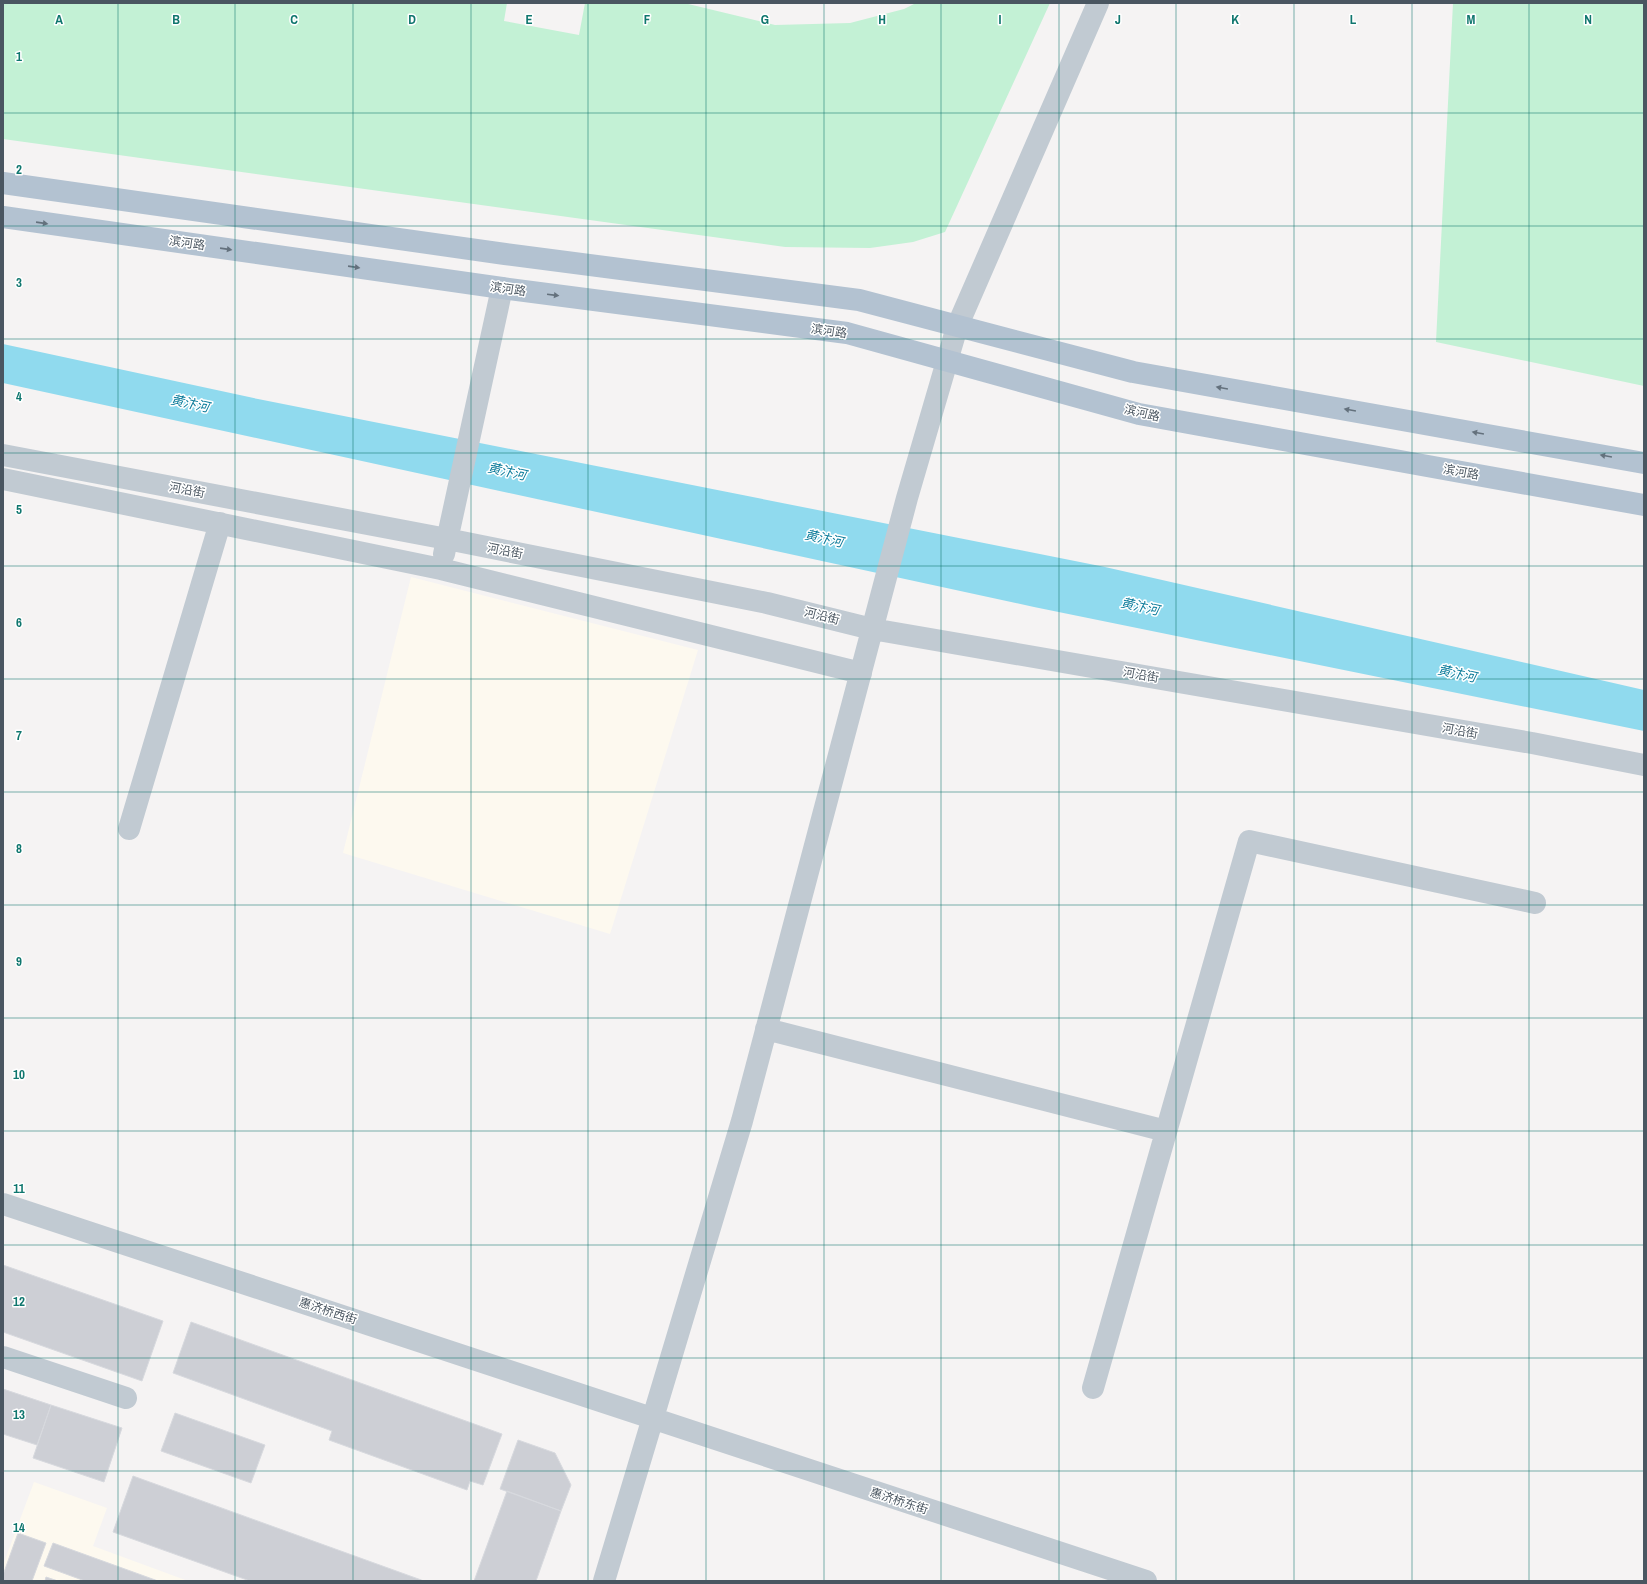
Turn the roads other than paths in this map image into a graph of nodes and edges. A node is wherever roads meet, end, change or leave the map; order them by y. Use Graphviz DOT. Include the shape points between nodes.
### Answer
graph roads {
  1 [pos="1098,3"];
  2 [pos="3,183"];
  3 [pos="3,217"];
  4 [pos="502,288"];
  5 [pos="957,327"];
  6 [pos="946,360"];
  7 [pos="3,455"];
  8 [pos="1644,463"];
  9 [pos="3,479"];
  10 [pos="1644,505"];
  11 [pos="220,524"];
  12 [pos="447,539"];
  13 [pos="441,569"];
  14 [pos="872,629"];
  15 [pos="861,674"];
  16 [pos="1644,765"];
  17 [pos="129,829"];
  18 [pos="1535,903"];
  19 [pos="766,1029"];
  20 [pos="1166,1131"];
  21 [pos="3,1204"];
  22 [pos="3,1357"];
  23 [pos="1093,1388"];
  24 [pos="126,1398"];
  25 [pos="651,1420"];
  26 [pos="604,1581"];
  27 [pos="1146,1581"];
  1 -- 5 [label="street"];
  2 -- 5 [label="main road" via="506,254 859,300"];
  3 -- 4 [label="main road, 滨河路, one-way"];
  4 -- 6 [label="main road, 滨河路, one-way" via="847,333"];
  4 -- 12 [label="street"];
  5 -- 6 [label="street"];
  8 -- 5 [label="main road, one-way" via="1133,372"];
  6 -- 10 [label="main road, 滨河路" via="1139,414"];
  6 -- 14 [label="street"];
  7 -- 12 [label="street, 河沿街"];
  9 -- 11 [label="street"];
  11 -- 13 [label="street"];
  11 -- 17 [label="street"];
  12 -- 13 [label="street"];
  12 -- 14 [label="street, 河沿街" via="767,603"];
  13 -- 15 [label="street"];
  14 -- 15 [label="street"];
  14 -- 16 [label="street, 河沿街" via="1532,743"];
  15 -- 19 [label="street"];
  18 -- 20 [label="street" via="1250,841"];
  19 -- 20 [label="street"];
  19 -- 25 [label="street" via="740,1128"];
  20 -- 23 [label="street"];
  21 -- 25 [label="street, 惠济桥西街"];
  22 -- 24 [label="street"];
  25 -- 26 [label="street"];
  25 -- 27 [label="street, 惠济桥东街"];
}
